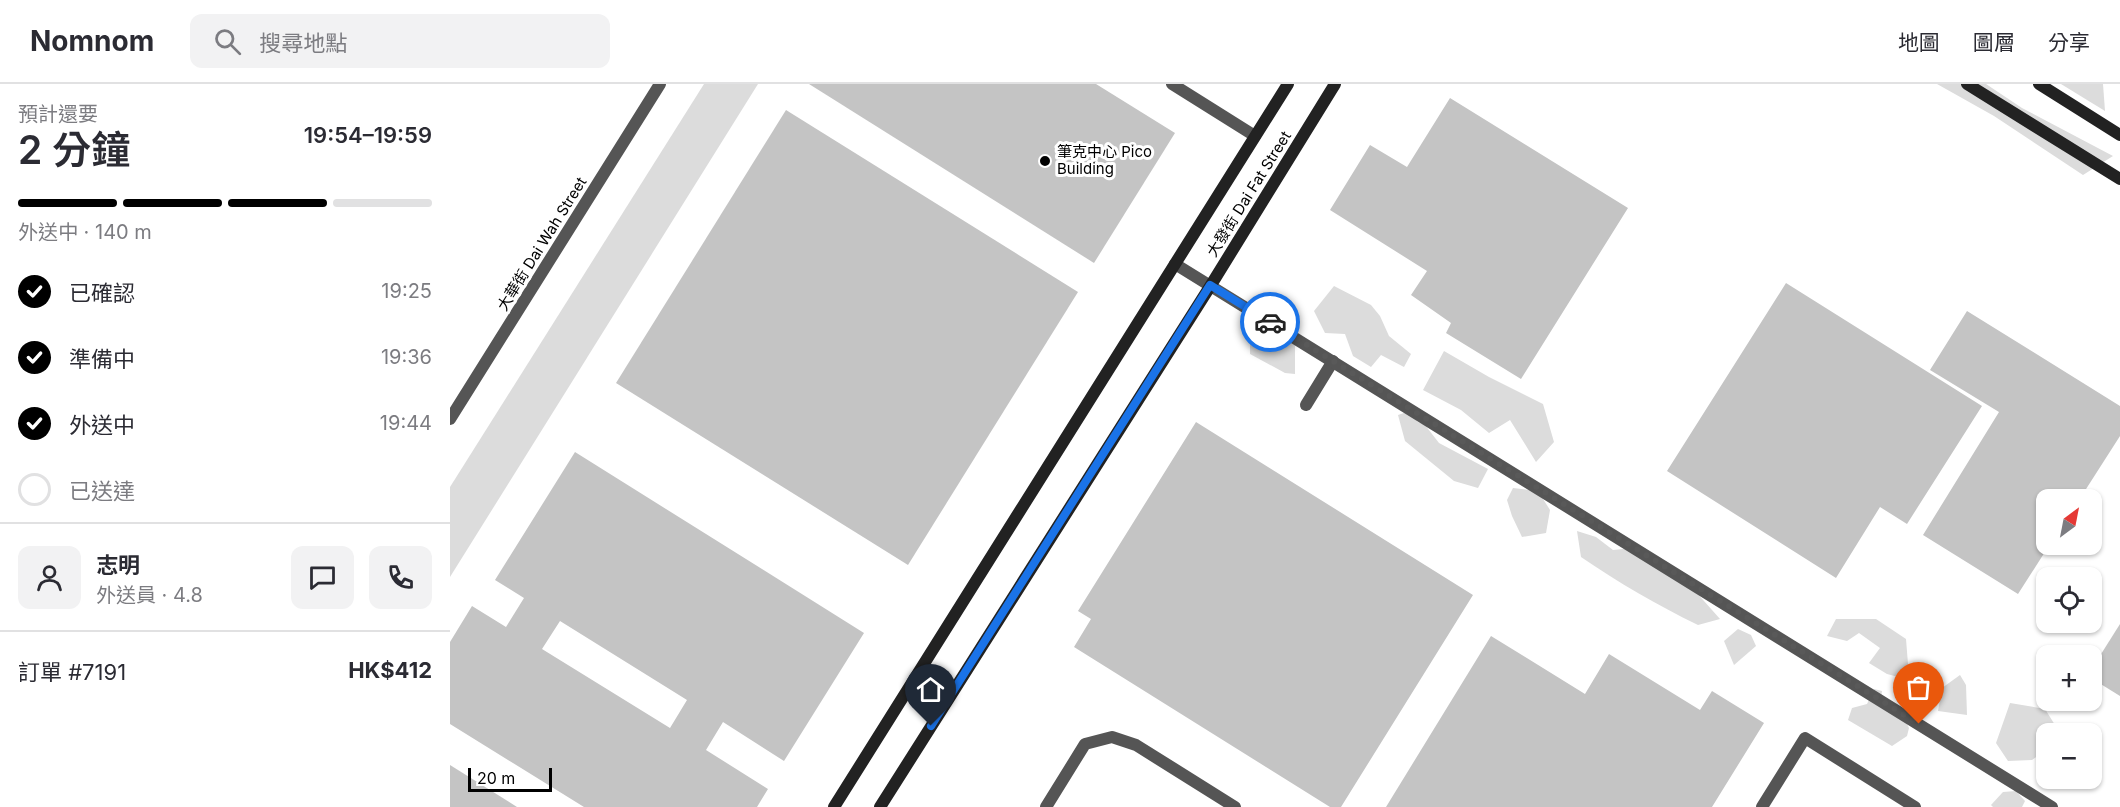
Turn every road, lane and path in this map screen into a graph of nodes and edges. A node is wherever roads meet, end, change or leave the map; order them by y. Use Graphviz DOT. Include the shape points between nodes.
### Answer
graph roads {
  1 [pos="660,84"];
  2 [pos="1172,84"];
  3 [pos="1288,84"];
  4 [pos="1335,84"];
  5 [pos="1967,84"];
  6 [pos="2039,84"];
  7 [pos="2120,135"];
  8 [pos="1255,136"];
  9 [pos="2120,179"];
  10 [pos="1175,264"];
  11 [pos="1210,285"];
  12 [pos="1333,361"];
  13 [pos="1306,405"];
  14 [pos="450,419"];
  15 [pos="1215,802"];
  16 [pos="834,807"];
  17 [pos="880,807"];
  18 [pos="1046,807"];
  19 [pos="1235,807"];
  20 [pos="1762,807"];
  21 [pos="1915,807"];
  22 [pos="2052,807"];
  1 -- 14 [label="street, 大華街 Dai Wah Street"];
  2 -- 8 [label="street"];
  3 -- 8 [label="street, 大發街 Dai Fat Street"];
  4 -- 11 [label="street, 大發街 Dai Fat Street"];
  5 -- 9 [label="street"];
  6 -- 7 [label="street"];
  8 -- 10 [label="street, 大發街 Dai Fat Street"];
  10 -- 11 [label="street"];
  10 -- 16 [label="street, 大發街 Dai Fat Street"];
  11 -- 12 [label="street"];
  11 -- 17 [label="street, 大發街 Dai Fat Street"];
  12 -- 13 [label="street"];
  12 -- 22 [label="street"];
  15 -- 18 [label="street" via="1136,745 1112,737 1085,744"];
  15 -- 19 [label="street"];
  20 -- 21 [label="street" via="1805,738"];
}
